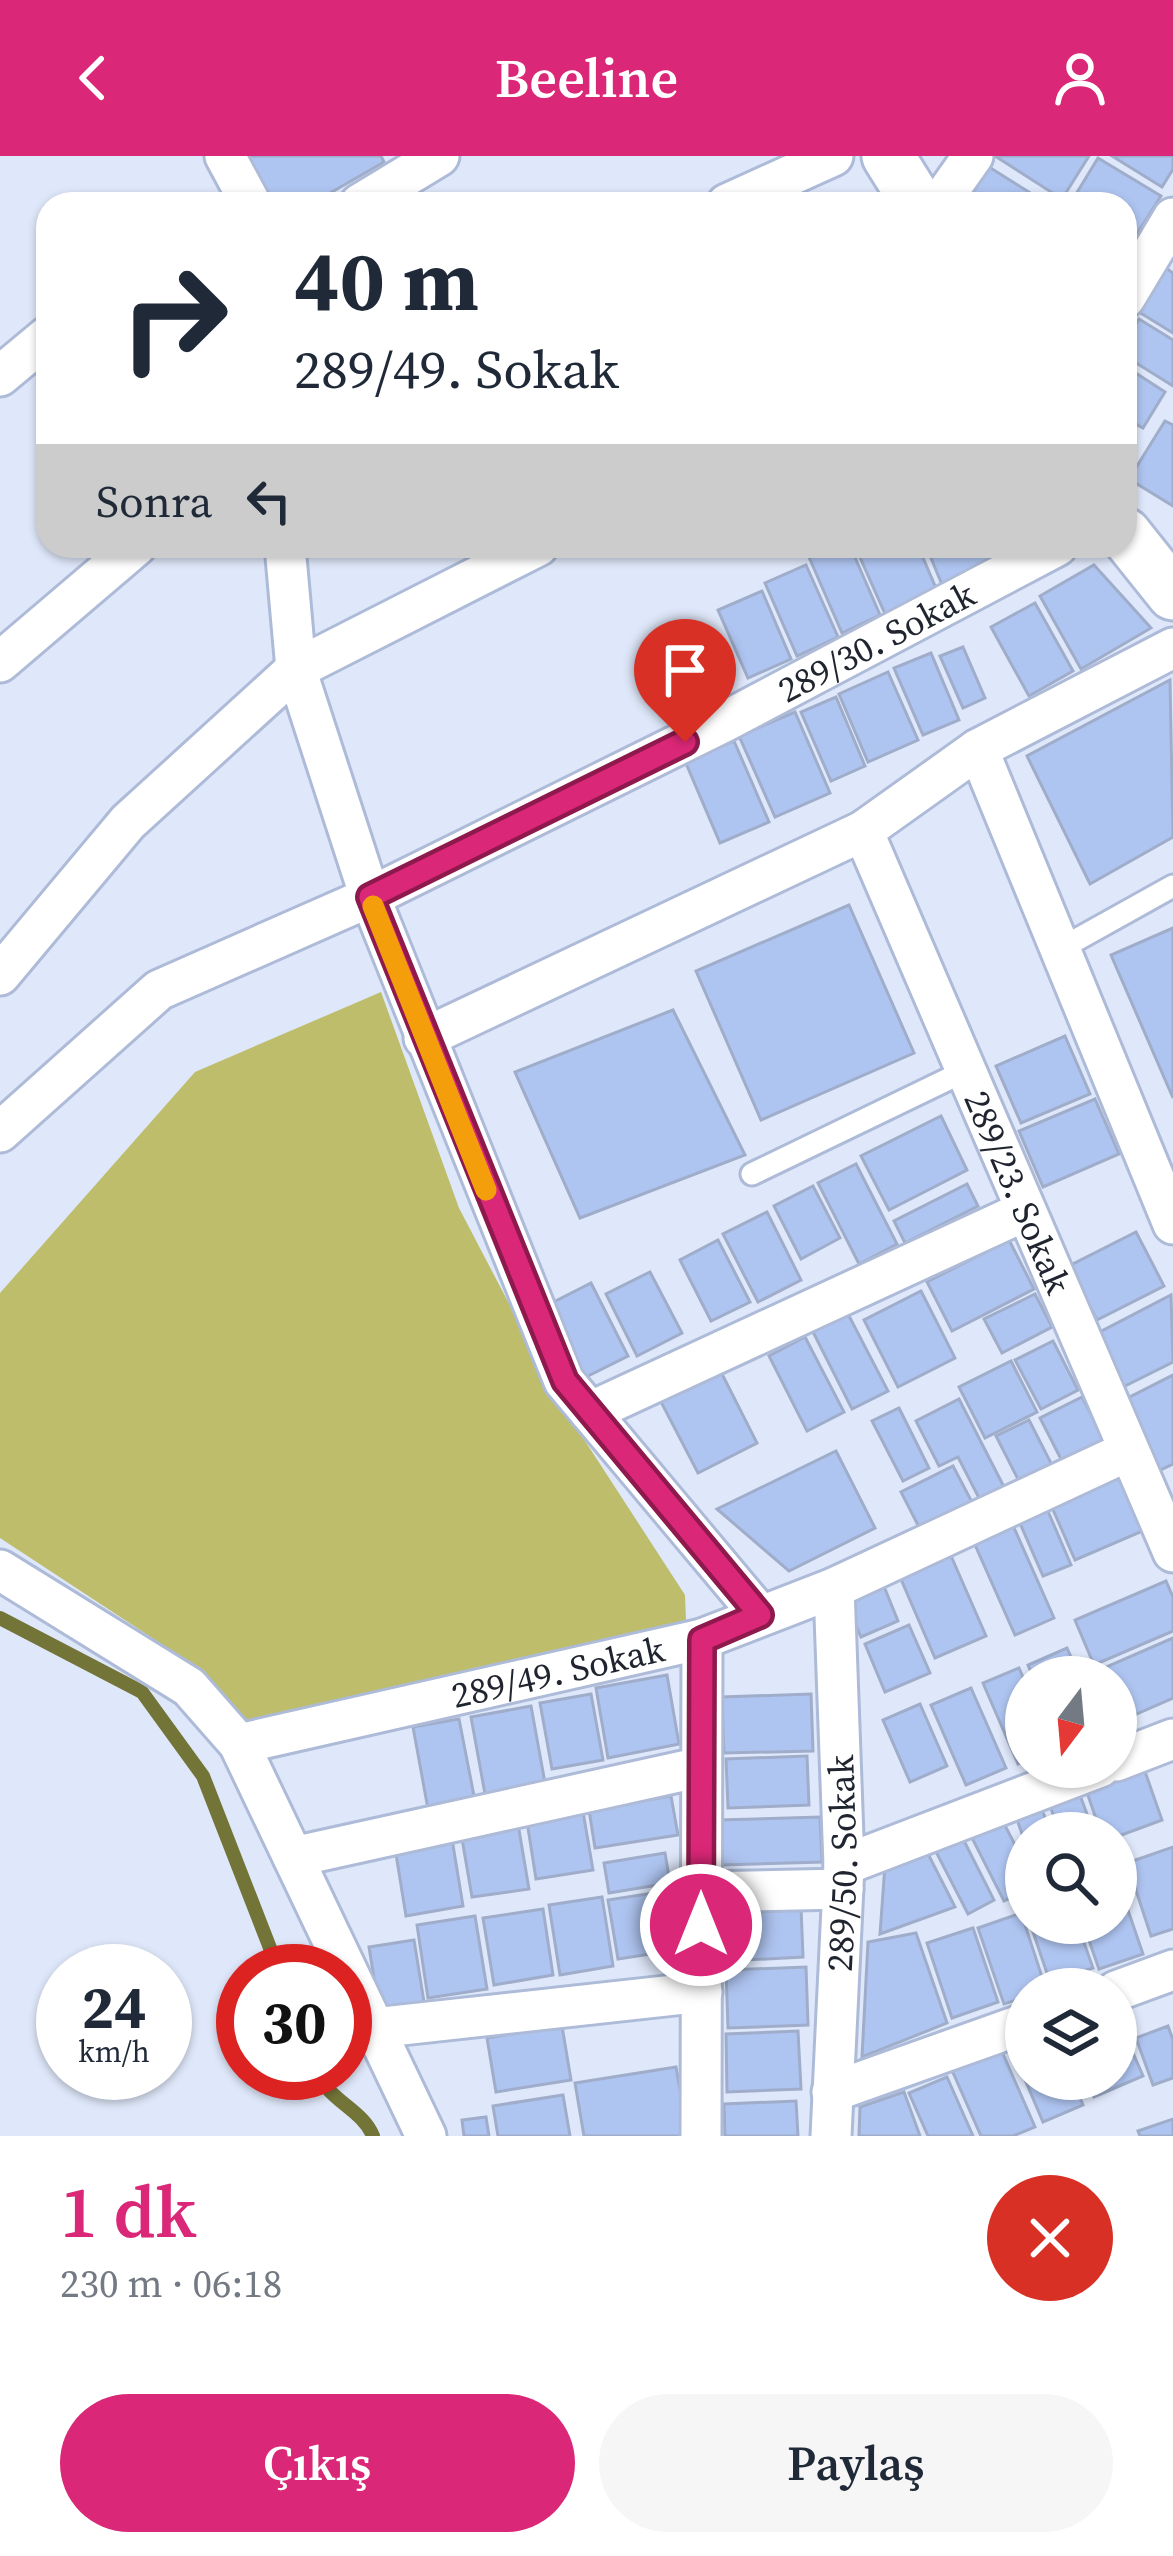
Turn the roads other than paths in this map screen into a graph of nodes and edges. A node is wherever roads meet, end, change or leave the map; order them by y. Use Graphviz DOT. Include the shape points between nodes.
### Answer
graph roads {
  1 [pos="225,156"];
  2 [pos="439,156"];
  3 [pos="833,156"];
  4 [pos="888,156"];
  5 [pos="973,156"];
  6 [pos="244,192"];
  7 [pos="380,192"];
  8 [pos="754,192"];
  9 [pos="910,192"];
  10 [pos="948,192"];
  11 [pos="1173,218"];
  12 [pos="1137,278"];
  13 [pos="36,346"];
  14 [pos="0,376"];
  15 [pos="1137,549"];
  16 [pos="122,558"];
  17 [pos="286,558"];
  18 [pos="514,558"];
  19 [pos="1035,558"];
  20 [pos="1173,594"];
  21 [pos="1173,648"];
  22 [pos="0,662"];
  23 [pos="296,668"];
  24 [pos="978,749"];
  25 [pos="863,831"];
  26 [pos="1173,886"];
  27 [pos="370,897"];
  28 [pos="1060,949"];
  29 [pos="0,975"];
  30 [pos="424,1038"];
  31 [pos="965,1071"];
  32 [pos="0,1132"];
  33 [pos="752,1174"];
  34 [pos="1025,1210"];
  35 [pos="1171,1214"];
  36 [pos="590,1412"];
  37 [pos="1128,1451"];
  38 [pos="1173,1552"];
  39 [pos="0,1570"];
  40 [pos="834,1588"];
  41 [pos="760,1615"];
  42 [pos="702,1640"];
  43 [pos="1173,1739"];
  44 [pos="239,1744"];
  45 [pos="1137,1753"];
  46 [pos="701,1767"];
  47 [pos="1051,1788"];
  48 [pos="293,1857"];
  49 [pos="843,1877"];
  50 [pos="701,1892"];
  51 [pos="1173,1970"];
  52 [pos="1137,1983"];
  53 [pos="702,1992"];
  54 [pos="374,2028"];
  55 [pos="1005,2030"];
  56 [pos="832,2092"];
  57 [pos="426,2136"];
  58 [pos="701,2136"];
  59 [pos="831,2136"];
  1 -- 6 [label="street"];
  2 -- 7 [label="street"];
  3 -- 8 [label="street"];
  4 -- 9 [label="street"];
  5 -- 10 [label="street"];
  11 -- 12 [label="street"];
  13 -- 14 [label="street"];
  15 -- 20 [label="street"];
  16 -- 22 [label="street"];
  17 -- 23 [label="street"];
  18 -- 23 [label="street"];
  19 -- 27 [label="street, 289/30. Sokak"];
  21 -- 24 [label="street"];
  23 -- 27 [label="street"];
  23 -- 29 [label="street" via="128,822"];
  24 -- 25 [label="street"];
  24 -- 28 [label="street"];
  25 -- 30 [label="street"];
  25 -- 31 [label="street, 289/23. Sokak"];
  26 -- 28 [label="lane"];
  27 -- 30 [label="street"];
  27 -- 32 [label="street, 289/30. Sokak" via="159,990"];
  28 -- 35 [label="street"];
  30 -- 36 [label="street" via="565,1381"];
  31 -- 33 [label="lane"];
  31 -- 34 [label="street, 289/23. Sokak"];
  34 -- 36 [label="street"];
  34 -- 37 [label="street, 289/23. Sokak"];
  36 -- 41 [label="street"];
  37 -- 38 [label="street, 289/23. Sokak"];
  37 -- 40 [label="street, 289/49. Sokak"];
  39 -- 44 [label="street" via="189,1687"];
  40 -- 41 [label="street, 289/49. Sokak"];
  40 -- 49 [label="street, 289/50. Sokak"];
  41 -- 42 [label="street, 289/49. Sokak"];
  42 -- 44 [label="street, 289/49. Sokak"];
  42 -- 46 [label="street"];
  43 -- 45 [label="street"];
  44 -- 48 [label="street"];
  46 -- 48 [label="street"];
  46 -- 50 [label="street"];
  47 -- 49 [label="street"];
  48 -- 54 [label="street"];
  49 -- 50 [label="street"];
  49 -- 56 [label="street, 289/50. Sokak"];
  50 -- 53 [label="street"];
  51 -- 52 [label="street"];
  53 -- 54 [label="street"];
  53 -- 58 [label="street"];
  54 -- 57 [label="street"];
  55 -- 56 [label="street"];
  56 -- 59 [label="street, 289/50. Sokak"];
}
